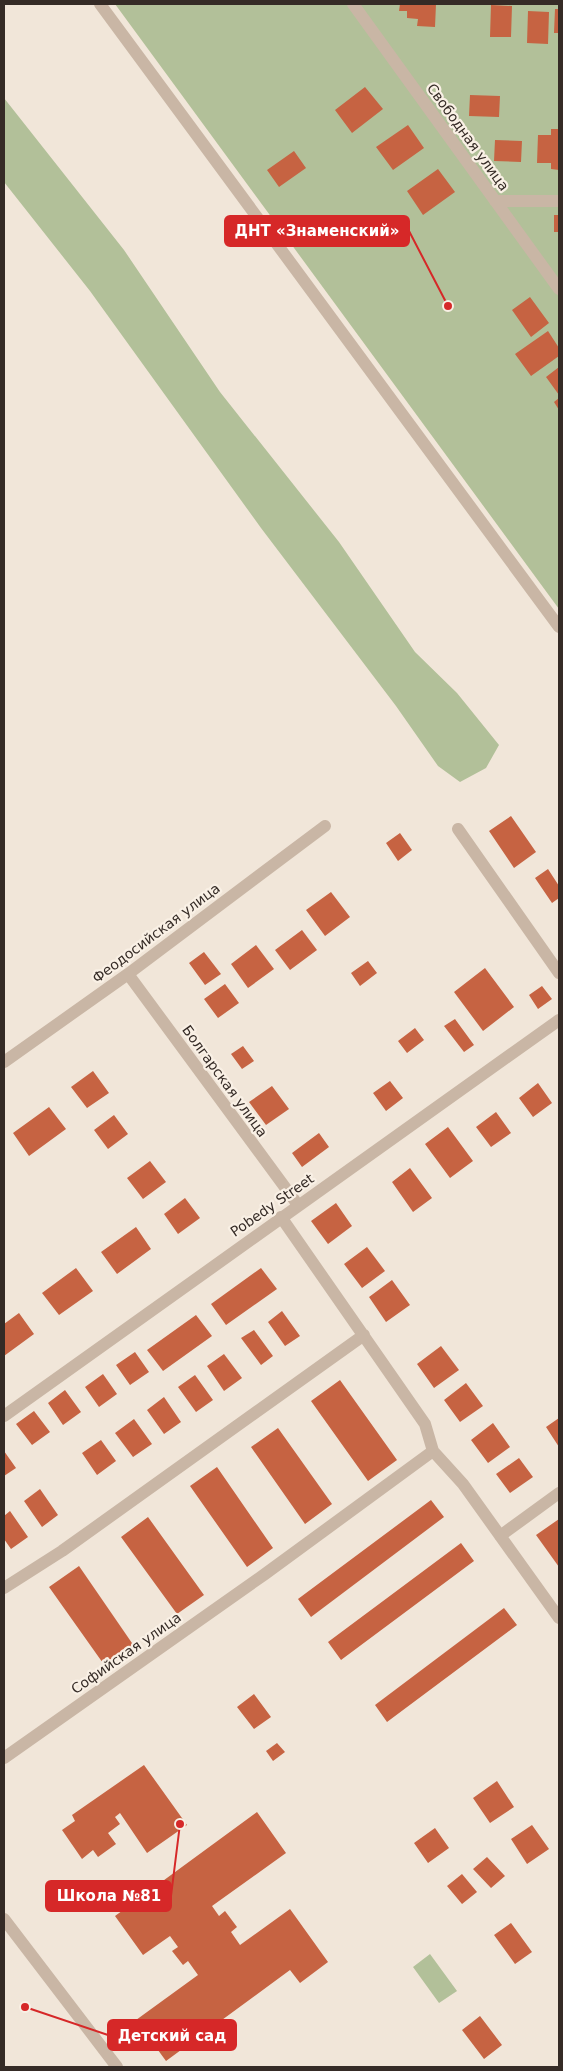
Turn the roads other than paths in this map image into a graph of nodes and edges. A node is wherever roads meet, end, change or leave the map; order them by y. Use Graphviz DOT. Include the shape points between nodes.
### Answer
graph roads {
  1 [pos="100,4"];
  2 [pos="353,4"];
  3 [pos="496,201"];
  4 [pos="559,201"];
  5 [pos="559,289"];
  6 [pos="559,627"];
  7 [pos="325,826"];
  8 [pos="458,829"];
  9 [pos="128,974"];
  10 [pos="559,974"];
  11 [pos="559,1020"];
  12 [pos="4,1062"];
  13 [pos="298,1205"];
  14 [pos="281,1217"];
  15 [pos="364,1335"];
  16 [pos="4,1416"];
  17 [pos="433,1451"];
  18 [pos="559,1493"];
  19 [pos="500,1536"];
  20 [pos="4,1588"];
  21 [pos="559,1618"];
  22 [pos="4,1758"];
  23 [pos="4,1919"];
  24 [pos="116,2067"];
  1 -- 6 [label="street"];
  2 -- 3 [label="street, Свободная улица"];
  3 -- 4 [label="street"];
  3 -- 5 [label="street, Свободная улица"];
  7 -- 9 [label="street, Феодосийская улица"];
  8 -- 10 [label="street"];
  9 -- 12 [label="street, Феодосийская улица"];
  9 -- 13 [label="street, Болгарская улица"];
  11 -- 13 [label="street, Pobedy Street"];
  13 -- 14 [label="street, Pobedy Street"];
  14 -- 15 [label="street"];
  14 -- 16 [label="street, Pobedy Street"];
  15 -- 17 [label="street" via="425,1424"];
  15 -- 20 [label="street" via="62,1551"];
  17 -- 19 [label="street" via="463,1484"];
  17 -- 22 [label="street, Софийская улица"];
  18 -- 19 [label="street"];
  19 -- 21 [label="street"];
  23 -- 24 [label="street"];
}
